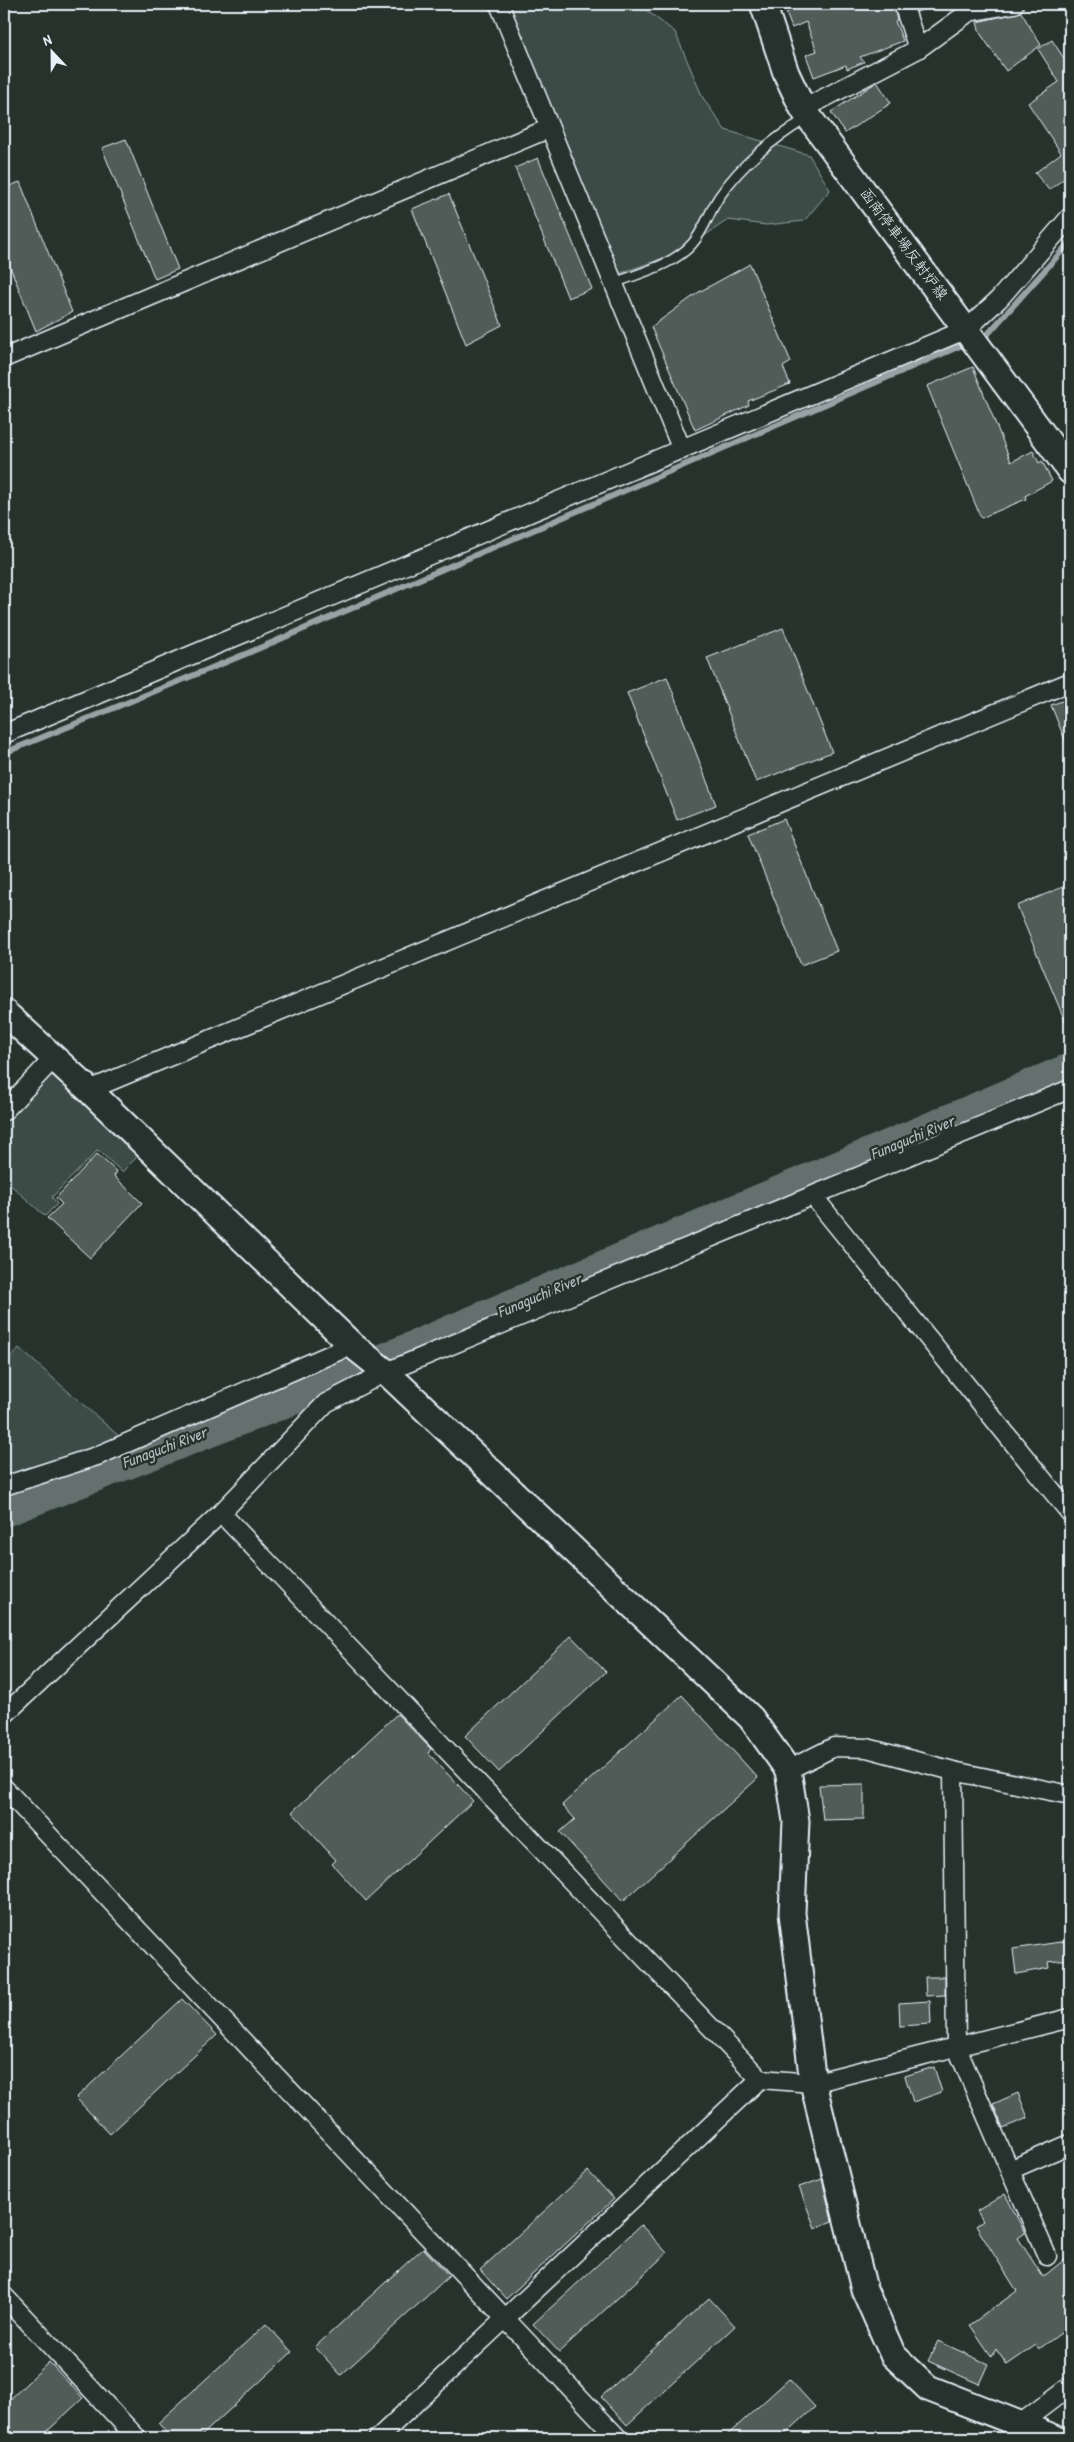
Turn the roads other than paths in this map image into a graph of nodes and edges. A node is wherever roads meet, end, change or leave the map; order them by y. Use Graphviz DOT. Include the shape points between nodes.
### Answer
graph roads {
  1 [pos="499,4"];
  2 [pos="763,4"];
  3 [pos="903,4"];
  4 [pos="1014,4"];
  5 [pos="975,8"];
  6 [pos="918,49"];
  7 [pos="806,113"];
  8 [pos="550,128"];
  9 [pos="1070,218"];
  10 [pos="614,283"];
  11 [pos="971,335"];
  12 [pos="4,358"];
  13 [pos="682,450"];
  14 [pos="1070,471"];
  15 [pos="1070,682"];
  16 [pos="4,734"];
  17 [pos="4,1012"];
  18 [pos="53,1059"];
  19 [pos="1070,1089"];
  20 [pos="89,1090"];
  21 [pos="4,1111"];
  22 [pos="814,1196"];
  23 [pos="352,1345"];
  24 [pos="386,1372"];
  25 [pos="4,1486"];
  26 [pos="221,1513"];
  27 [pos="1070,1513"];
  28 [pos="4,1715"];
  29 [pos="788,1770"];
  30 [pos="953,1771"];
  31 [pos="4,1788"];
  32 [pos="1070,1795"];
  33 [pos="1070,2018"];
  34 [pos="956,2046"];
  35 [pos="760,2080"];
  36 [pos="812,2083"];
  37 [pos="1070,2144"];
  38 [pos="1010,2170"];
  39 [pos="1047,2256"];
  40 [pos="4,2296"];
  41 [pos="506,2320"];
  42 [pos="1070,2386"];
  43 [pos="1020,2424"];
  44 [pos="137,2438"];
  45 [pos="378,2438"];
  46 [pos="618,2438"];
  47 [pos="1055,2438"];
  1 -- 8 [label="street"];
  2 -- 7 [label="street, 函南停車場反射炉線" via="786,73"];
  3 -- 6 [label="street"];
  4 -- 5 [label="street"];
  5 -- 6 [label="street"];
  6 -- 7 [label="street"];
  7 -- 10 [label="lane" via="751,158 719,198 692,244 675,258"];
  7 -- 11 [label="street, 函南停車場反射炉線"];
  8 -- 10 [label="street"];
  8 -- 12 [label="street"];
  9 -- 11 [label="street"];
  10 -- 13 [label="street"];
  11 -- 13 [label="street"];
  11 -- 14 [label="street, 函南停車場反射炉線"];
  13 -- 16 [label="street"];
  15 -- 20 [label="street"];
  17 -- 18 [label="street"];
  18 -- 20 [label="street"];
  18 -- 21 [label="street"];
  19 -- 22 [label="street"];
  20 -- 23 [label="street"];
  22 -- 24 [label="street"];
  22 -- 27 [label="street"];
  23 -- 24 [label="street"];
  23 -- 25 [label="street" via="97,1456"];
  24 -- 26 [label="street" via="326,1403"];
  24 -- 29 [label="street" via="751,1718"];
  26 -- 28 [label="street"];
  26 -- 35 [label="street"];
  29 -- 30 [label="street" via="834,1747 867,1748"];
  29 -- 36 [label="street" via="796,1821 792,1914"];
  30 -- 32 [label="street"];
  30 -- 34 [label="street"];
  31 -- 41 [label="street"];
  33 -- 34 [label="street"];
  34 -- 36 [label="street"];
  34 -- 38 [label="street"];
  35 -- 36 [label="street"];
  35 -- 41 [label="street"];
  36 -- 43 [label="street" via="864,2289 893,2356 928,2388"];
  37 -- 38 [label="street"];
  38 -- 39 [label="street"];
  40 -- 44 [label="street"];
  41 -- 45 [label="street"];
  41 -- 46 [label="street"];
  42 -- 43 [label="street"];
  43 -- 47 [label="street"];
}
